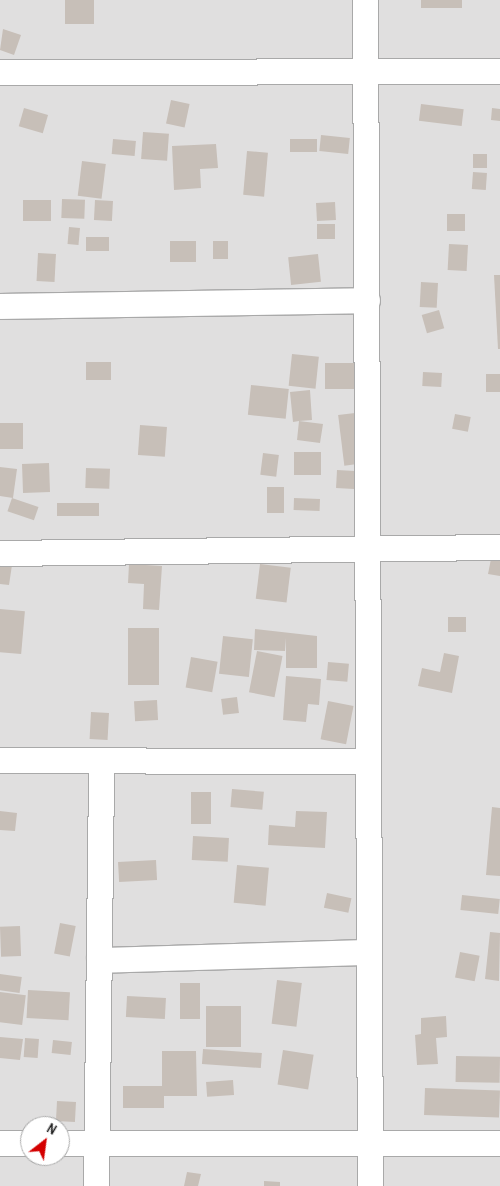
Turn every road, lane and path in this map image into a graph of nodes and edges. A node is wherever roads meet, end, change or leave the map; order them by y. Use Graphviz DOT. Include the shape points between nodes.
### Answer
graph roads {
  1 [pos="366,0"];
  2 [pos="366,71"];
  3 [pos="500,71"];
  4 [pos="0,72"];
  5 [pos="366,300"];
  6 [pos="0,306"];
  7 [pos="500,547"];
  8 [pos="368,549"];
  9 [pos="0,553"];
  10 [pos="0,760"];
  11 [pos="101,760"];
  12 [pos="368,761"];
  13 [pos="369,952"];
  14 [pos="99,960"];
  15 [pos="0,1142"];
  16 [pos="20,1142"];
  17 [pos="70,1142"];
  18 [pos="96,1143"];
  19 [pos="370,1143"];
  20 [pos="500,1143"];
  21 [pos="96,1186"];
  22 [pos="370,1186"];
  1 -- 2 [label="street"];
  2 -- 3 [label="street"];
  2 -- 4 [label="street"];
  2 -- 5 [label="street"];
  5 -- 6 [label="street"];
  5 -- 8 [label="street"];
  7 -- 8 [label="street"];
  8 -- 9 [label="street"];
  8 -- 12 [label="street"];
  10 -- 11 [label="street"];
  11 -- 12 [label="street"];
  11 -- 14 [label="street"];
  12 -- 13 [label="street"];
  13 -- 14 [label="street"];
  13 -- 19 [label="street"];
  14 -- 18 [label="street"];
  15 -- 16 [label="street"];
  17 -- 18 [label="street"];
  18 -- 19 [label="street"];
  18 -- 21 [label="street"];
  19 -- 20 [label="street"];
  19 -- 22 [label="street"];
}
